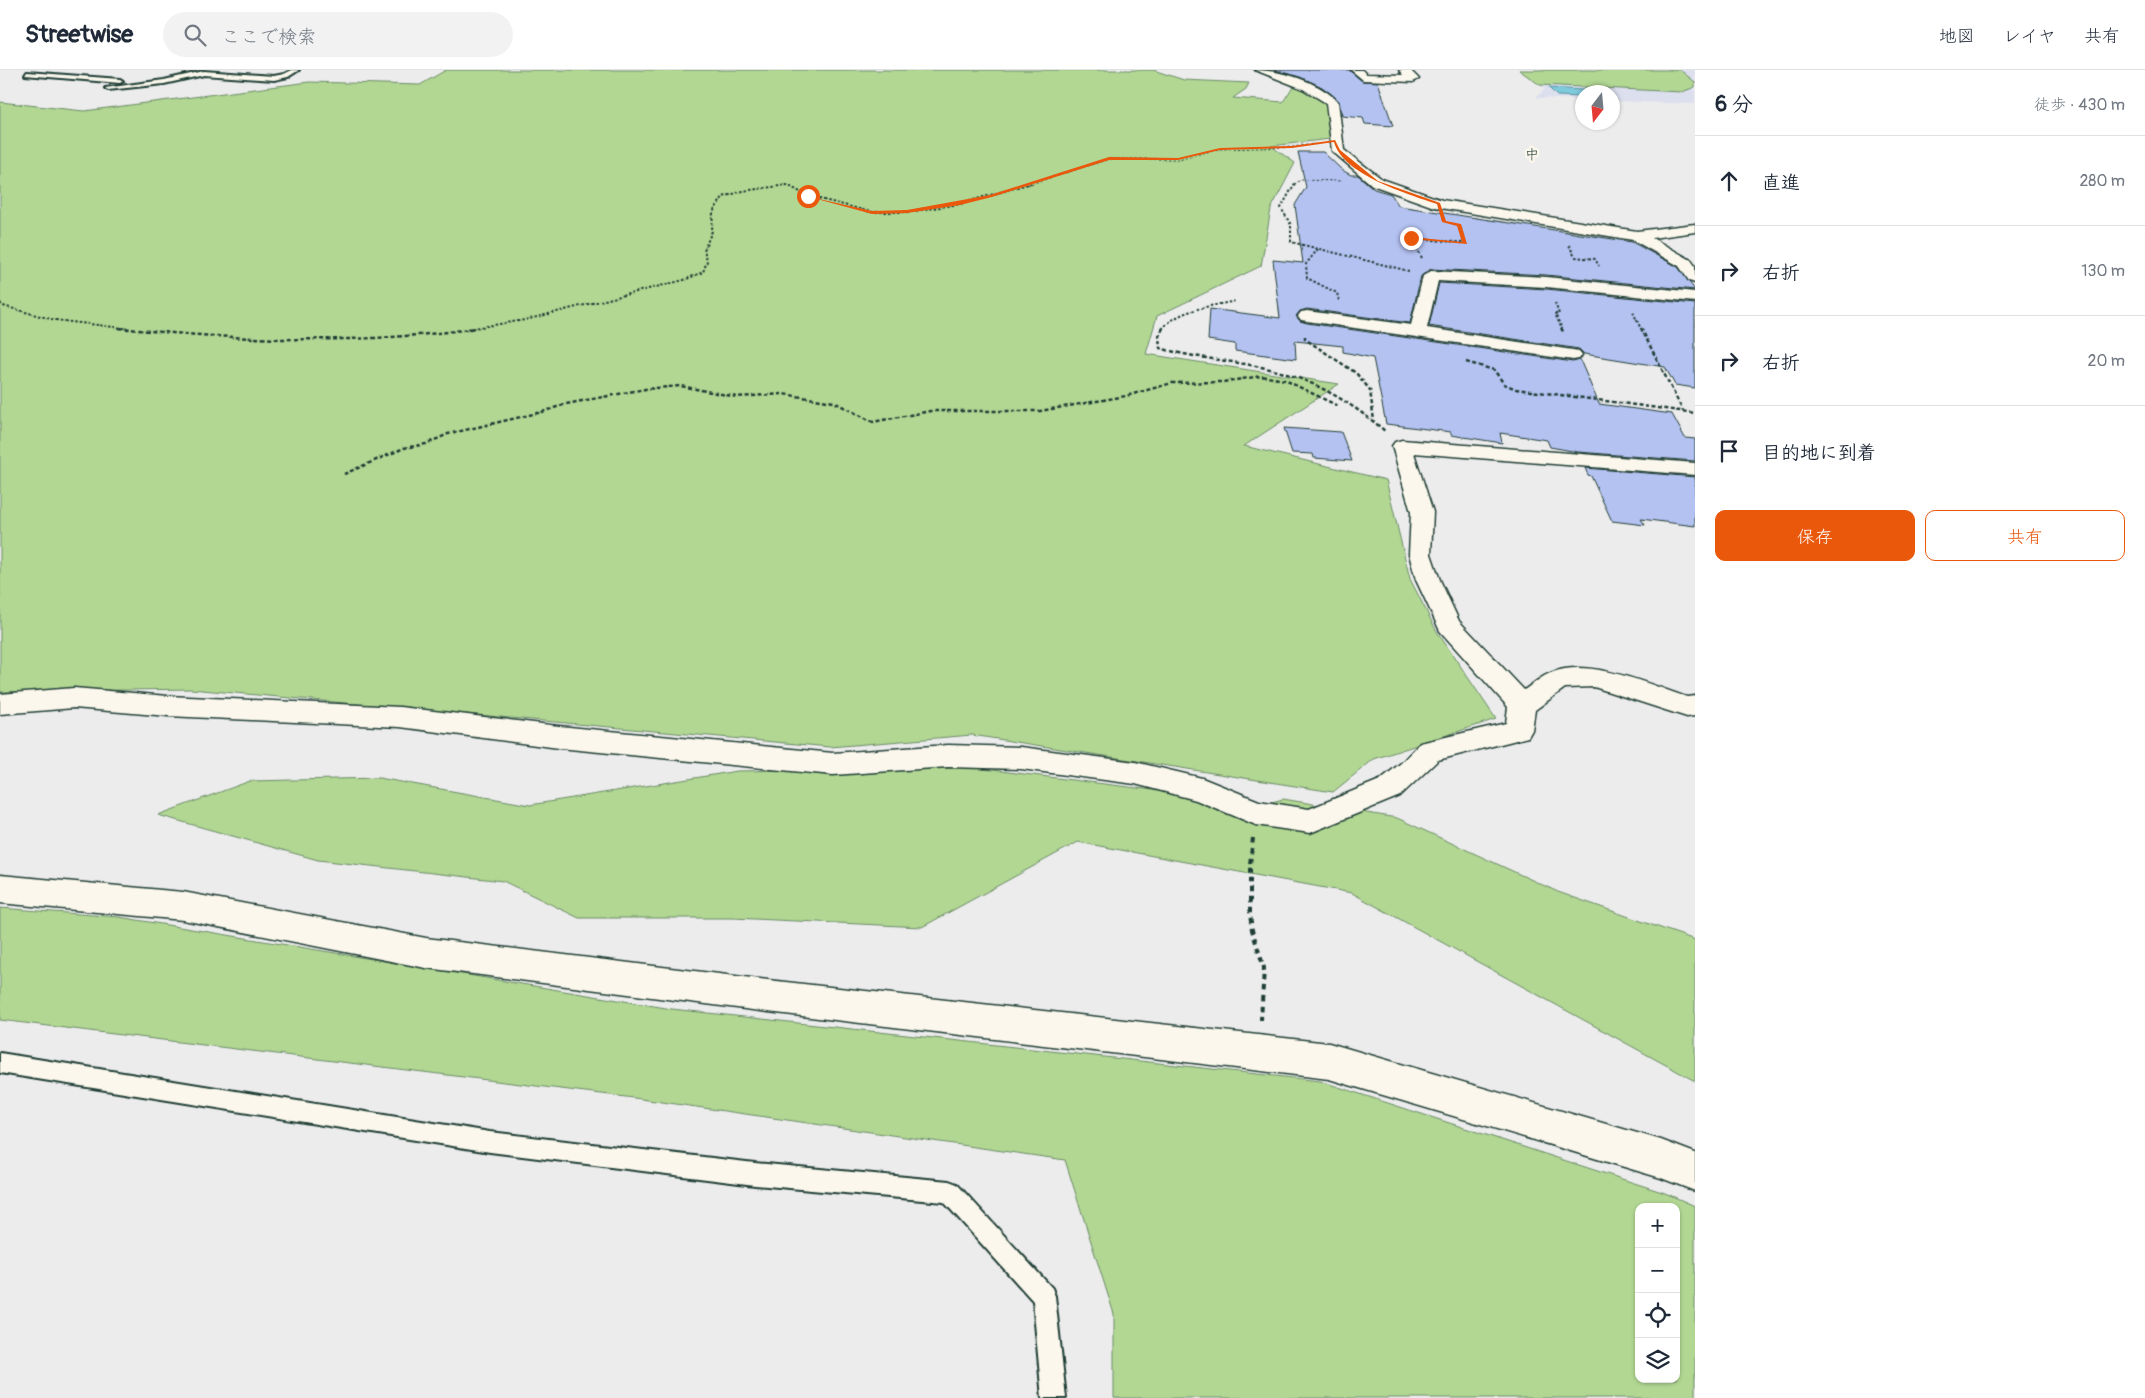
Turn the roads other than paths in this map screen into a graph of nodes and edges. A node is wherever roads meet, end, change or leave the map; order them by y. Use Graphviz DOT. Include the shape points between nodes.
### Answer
graph roads {
  1 [pos="296,70"];
  2 [pos="1260,70"];
  3 [pos="1356,70"];
  4 [pos="1404,70"];
  5 [pos="179,71"];
  6 [pos="204,73"];
  7 [pos="26,74"];
  8 [pos="152,84"];
  9 [pos="108,88"];
  10 [pos="1695,228"];
  11 [pos="1637,236"];
  12 [pos="1695,278"];
  13 [pos="1691,300"];
  14 [pos="1307,316"];
  15 [pos="1418,330"];
  16 [pos="1573,355"];
  17 [pos="1695,469"];
  18 [pos="0,704"];
  19 [pos="1522,704"];
  20 [pos="1695,706"];
  21 [pos="0,889"];
  22 [pos="0,1063"];
  23 [pos="1695,1172"];
  24 [pos="1054,1398"];
  1 -- 6 [label="lane" via="286,76 261,78"];
  2 -- 11 [label="street" via="1297,82 1332,102 1338,151 1377,182 1439,204"];
  3 -- 4 [label="street" via="1363,77 1413,79"];
  5 -- 6 [label="lane"];
  6 -- 8 [label="lane"];
  7 -- 8 [label="lane"];
  8 -- 9 [label="lane"];
  10 -- 11 [label="street"];
  11 -- 12 [label="street" via="1685,263"];
  13 -- 15 [label="street" via="1546,282 1431,276"];
  14 -- 15 [label="street"];
  15 -- 16 [label="street" via="1442,337"];
  17 -- 19 [label="street" via="1402,446 1422,512 1420,554 1431,588 1449,625"];
  18 -- 19 [label="street" via="74,698 400,718 832,764 948,756 1021,758 1135,773 1202,790 1256,813 1310,820 1390,788 1411,772 1430,751 1518,730"];
  19 -- 20 [label="street" via="1560,679 1595,678 1687,707"];
  21 -- 23 [label="street" via="183,906 426,953 1329,1061 1652,1156"];
  22 -- 24 [label="lane" via="490,1142 755,1174 948,1192 1044,1296"];
}
